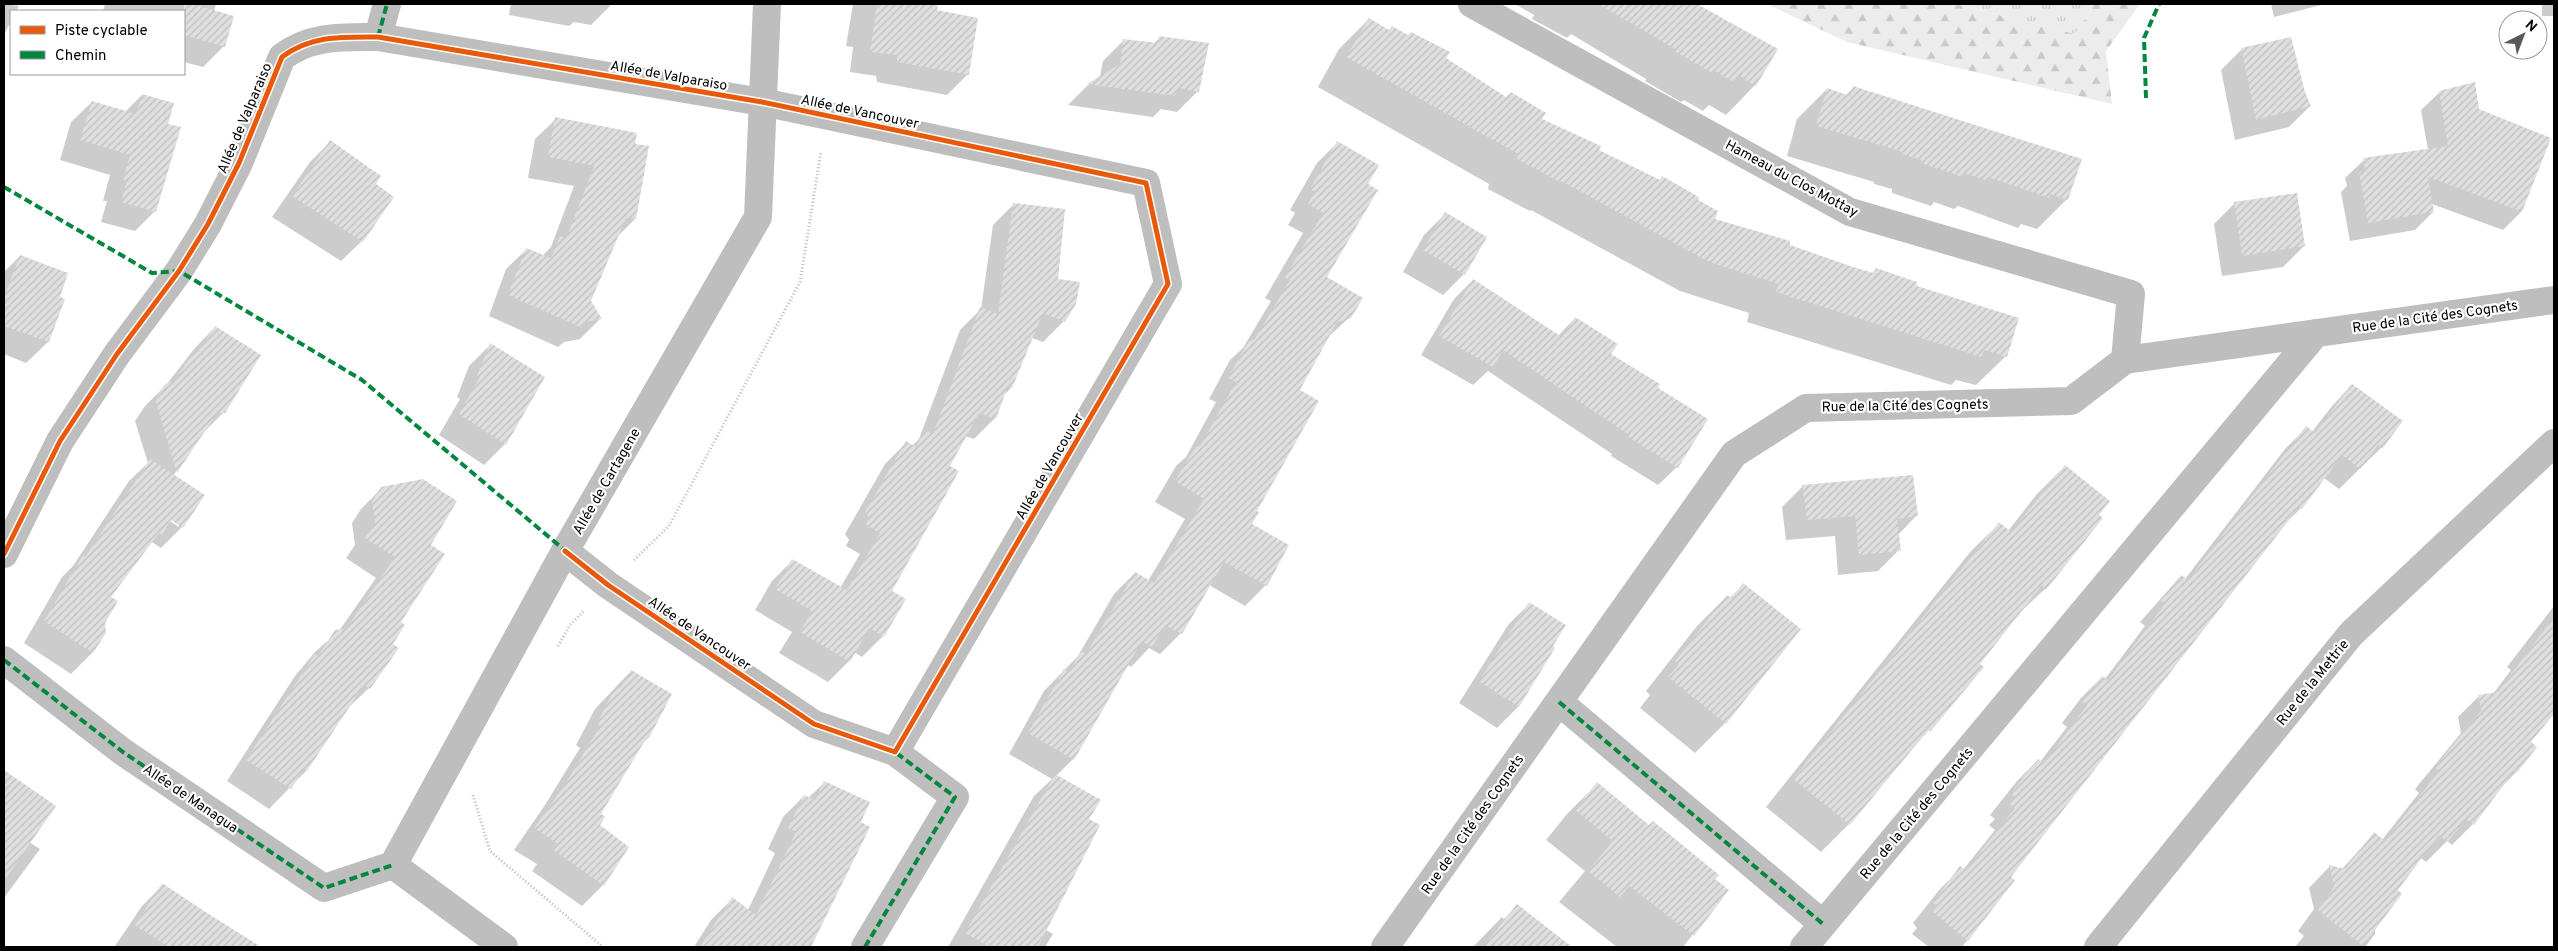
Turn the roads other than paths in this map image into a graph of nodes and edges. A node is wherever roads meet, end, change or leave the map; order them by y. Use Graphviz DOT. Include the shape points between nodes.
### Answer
graph roads {
  1 [pos="387,4"];
  2 [pos="767,4"];
  3 [pos="1472,4"];
  4 [pos="378,37"];
  5 [pos="762,102"];
  6 [pos="2554,300"];
  7 [pos="2316,333"];
  8 [pos="2125,360"];
  9 [pos="2554,443"];
  10 [pos="565,551"];
  11 [pos="4,554"];
  12 [pos="4,660"];
  13 [pos="1559,702"];
  14 [pos="895,752"];
  15 [pos="393,865"];
  16 [pos="1823,924"];
  17 [pos="504,947"];
  18 [pos="865,947"];
  19 [pos="1385,947"];
  20 [pos="1804,947"];
  21 [pos="2098,947"];
  1 -- 4 [label="street"];
  2 -- 5 [label="street, Allée de Cartagene"];
  3 -- 8 [label="street, Hameau du Clos Mottay" via="1850,212 2131,294"];
  4 -- 5 [label="street, Allée de Valparaiso"];
  4 -- 11 [label="street, Allée de Valparaiso" via="324,38 296,46 282,57 239,162 208,224 60,441"];
  5 -- 10 [label="street, Allée de Cartagene" via="758,217"];
  5 -- 14 [label="street, Allée de Vancouver" via="1146,183 1168,284"];
  6 -- 7 [label="street, Rue de la Cité des Cognets"];
  7 -- 8 [label="street, Rue de la Cité des Cognets"];
  7 -- 16 [label="street, Rue de la Cité des Cognets"];
  8 -- 13 [label="street, Rue de la Cité des Cognets" via="2071,401 1806,408 1734,454"];
  9 -- 21 [label="street, Rue de la Mettrie" via="2351,634"];
  10 -- 14 [label="street, Allée de Vancouver" via="608,585 814,724"];
  10 -- 15 [label="street, Allée de Cartagene"];
  12 -- 15 [label="street, Allée de Managua" via="123,752 324,888"];
  13 -- 16 [label="street"];
  13 -- 19 [label="street, Rue de la Cité des Cognets"];
  14 -- 18 [label="street, Allée de Vancouver" via="955,797"];
  15 -- 17 [label="street"];
  16 -- 20 [label="street, Rue de la Cité des Cognets"];
}
